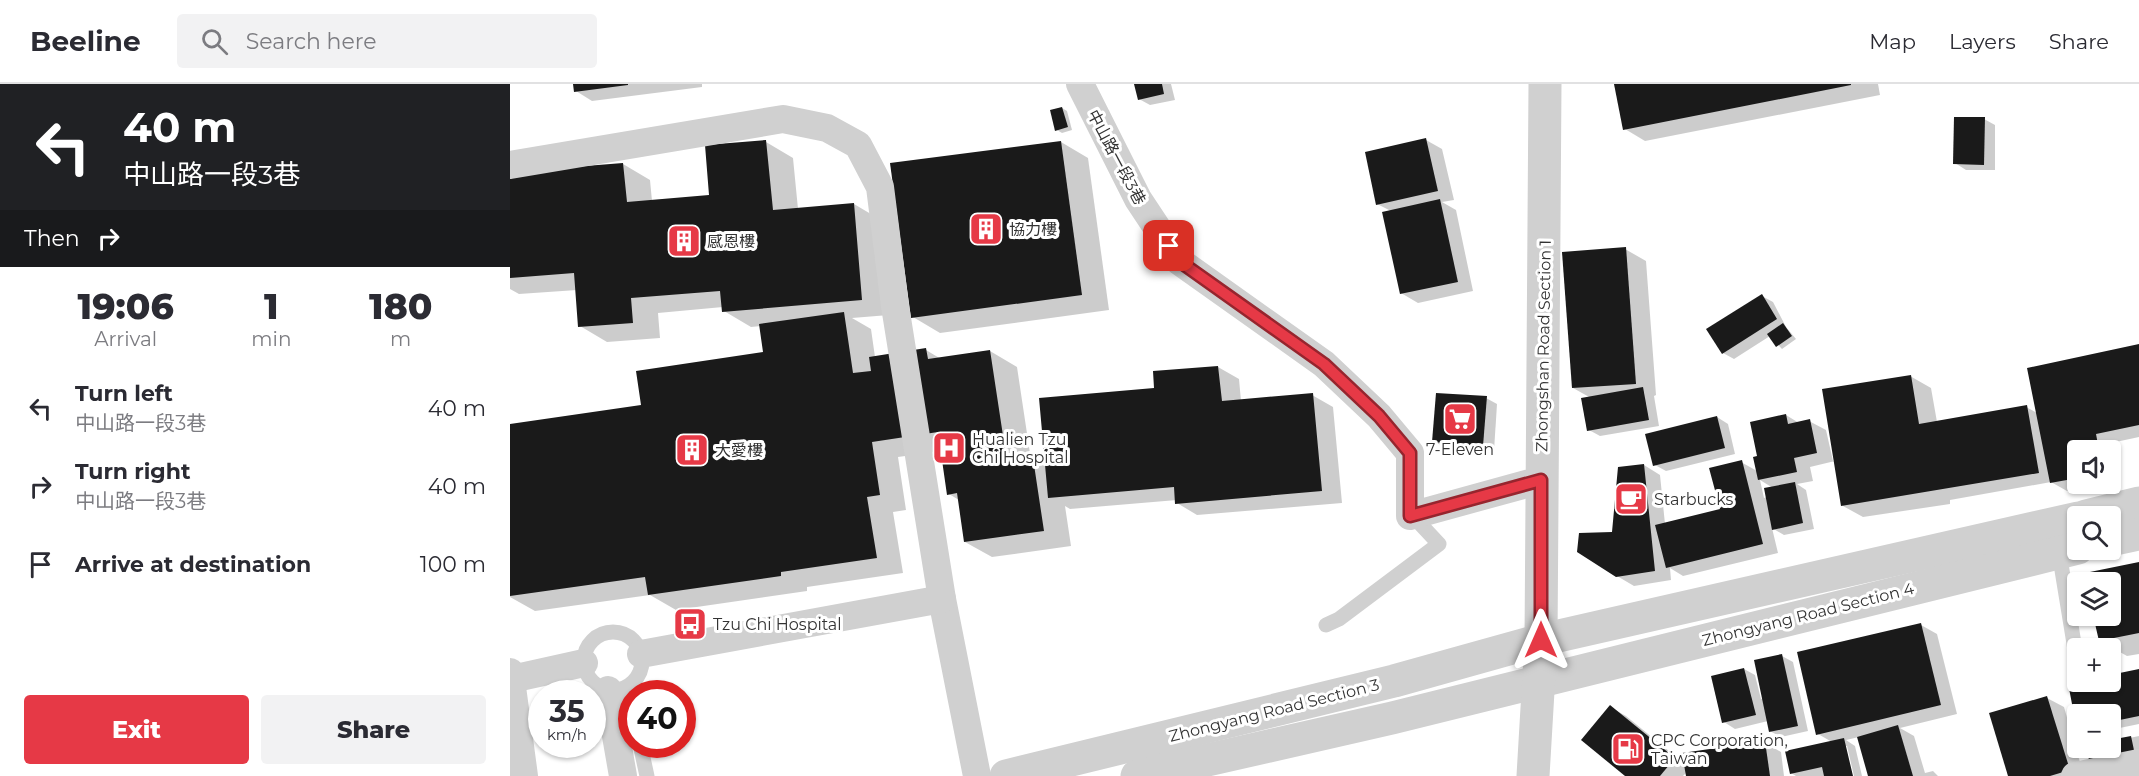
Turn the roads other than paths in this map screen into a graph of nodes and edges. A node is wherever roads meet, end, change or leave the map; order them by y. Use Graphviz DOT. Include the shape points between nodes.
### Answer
graph roads {
  1 [pos="1080,84"];
  2 [pos="1545,84"];
  3 [pos="510,165"];
  4 [pos="1541,480"];
  5 [pos="1421,483"];
  6 [pos="2139,503"];
  7 [pos="2121,507"];
  8 [pos="1410,516"];
  9 [pos="2067,520"];
  10 [pos="2139,534"];
  11 [pos="2121,538"];
  12 [pos="2067,550"];
  13 [pos="2069,560"];
  14 [pos="942,599"];
  15 [pos="1326,625"];
  16 [pos="2075,638"];
  17 [pos="1541,640"];
  18 [pos="641,654"];
  19 [pos="584,663"];
  20 [pos="511,675"];
  21 [pos="1538,680"];
  22 [pos="617,689"];
  23 [pos="643,758"];
  24 [pos="2139,763"];
  25 [pos="524,776"];
  26 [pos="623,776"];
  27 [pos="647,776"];
  28 [pos="977,776"];
  29 [pos="1006,776"];
  30 [pos="1137,776"];
  31 [pos="1533,776"];
  32 [pos="2075,776"];
  1 -- 8 [label="street, 中山路一段3巷" via="1138,199 1179,261 1324,364 1379,416 1410,453"];
  2 -- 4 [label="street, Zhongshan Road Section 1"];
  3 -- 14 [label="street" via="783,119 826,128 858,145 880,187"];
  4 -- 8 [label="street"];
  4 -- 17 [label="street, Zhongshan Road Section 1"];
  5 -- 8 [label="lane"];
  6 -- 7 [label="street"];
  8 -- 15 [label="lane" via="1439,544"];
  9 -- 17 [label="street, Zhongyang Road Section 4"];
  10 -- 11 [label="street"];
  12 -- 21 [label="street, Zhongyang Road Section 4"];
  13 -- 16 [label="lane"];
  14 -- 18 [label="street"];
  14 -- 28 [label="street"];
  17 -- 21 [label="street, Zhongshan Road Section 1"];
  17 -- 29 [label="street, Zhongyang Road Section 3" via="1394,681"];
  18 -- 19 [label="lane" via="631,638 613,632 588,645"];
  18 -- 22 [label="lane" via="639,673"];
  19 -- 20 [label="street"];
  19 -- 22 [label="lane" via="591,681"];
  20 -- 25 [label="street"];
  21 -- 30 [label="street, Zhongyang Road Section 3"];
  21 -- 31 [label="street, Zhongshan Road Section 1"];
  22 -- 26 [label="street"];
  23 -- 27 [label="lane"];
  24 -- 32 [label="street"];
}
